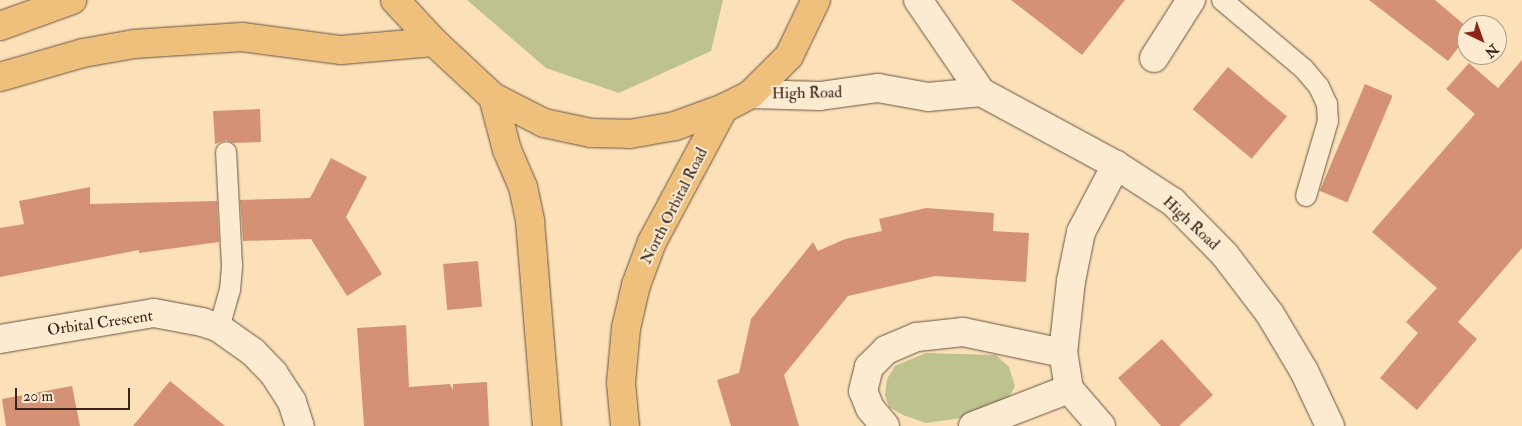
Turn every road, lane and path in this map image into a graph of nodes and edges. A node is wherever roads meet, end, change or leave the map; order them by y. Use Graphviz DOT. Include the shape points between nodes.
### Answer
graph roads {
  1 [pos="72,0"];
  2 [pos="395,0"];
  3 [pos="816,0"];
  4 [pos="918,0"];
  5 [pos="1222,0"];
  6 [pos="1185,2"];
  7 [pos="0,26"];
  8 [pos="434,42"];
  9 [pos="1154,58"];
  10 [pos="0,77"];
  11 [pos="981,92"];
  12 [pos="751,94"];
  13 [pos="493,97"];
  14 [pos="724,108"];
  15 [pos="226,152"];
  16 [pos="1116,164"];
  17 [pos="1306,196"];
  18 [pos="219,328"];
  19 [pos="0,339"];
  20 [pos="1063,353"];
  21 [pos="1069,389"];
  22 [pos="300,426"];
  23 [pos="547,426"];
  24 [pos="625,426"];
  25 [pos="885,426"];
  26 [pos="973,426"];
  27 [pos="1102,426"];
  28 [pos="1330,426"];
  1 -- 7 [label="highway"];
  2 -- 8 [label="highway"];
  3 -- 12 [label="highway" via="789,56"];
  4 -- 11 [label="street, High Road"];
  5 -- 17 [label="lane" via="1304,69 1320,87 1327,104 1328,121"];
  6 -- 9 [label="street"];
  8 -- 10 [label="highway" via="342,50 242,37 134,44 83,53"];
  8 -- 13 [label="highway"];
  11 -- 12 [label="street, High Road" via="928,97 878,88 820,96"];
  11 -- 16 [label="street, High Road"];
  12 -- 14 [label="highway"];
  13 -- 14 [label="highway" via="544,124 591,132 630,134 675,126"];
  13 -- 23 [label="highway" via="506,150 523,187 530,221"];
  14 -- 24 [label="highway, North Orbital Road" via="652,242 636,285 626,328 621,383"];
  15 -- 18 [label="lane" via="232,265 230,290"];
  16 -- 20 [label="street" via="1081,232 1071,281"];
  16 -- 28 [label="street, High Road" via="1173,202 1225,255 1270,314 1304,371"];
  18 -- 19 [label="street, Orbital Crescent" via="154,313"];
  18 -- 22 [label="street, Orbital Crescent" via="253,352 274,374 292,402"];
  20 -- 21 [label="street"];
  20 -- 25 [label="street" via="963,332 916,337 886,350 869,367 863,391 870,408"];
  21 -- 26 [label="street"];
  21 -- 27 [label="street"];
}
